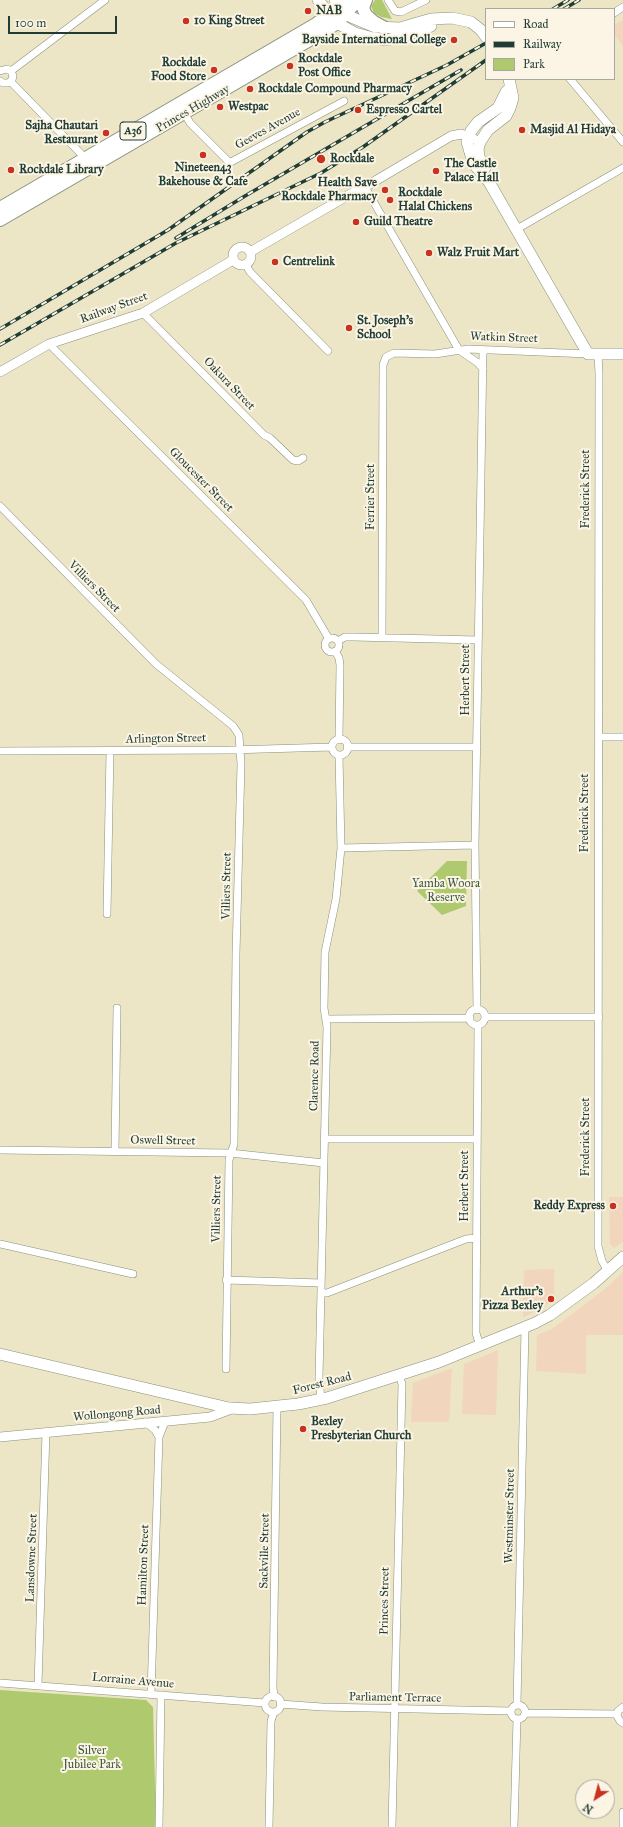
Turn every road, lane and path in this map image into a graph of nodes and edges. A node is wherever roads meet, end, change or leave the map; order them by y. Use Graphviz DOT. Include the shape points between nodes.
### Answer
graph roads {
  1 [pos="105,0"];
  2 [pos="318,0"];
  3 [pos="358,0"];
  4 [pos="366,0"];
  5 [pos="388,0"];
  6 [pos="426,0"];
  7 [pos="341,4"];
  8 [pos="333,18"];
  9 [pos="452,18"];
  10 [pos="385,28"];
  11 [pos="485,35"];
  12 [pos="0,71"];
  13 [pos="11,71"];
  14 [pos="571,80"];
  15 [pos="0,81"];
  16 [pos="10,82"];
  17 [pos="509,83"];
  18 [pos="344,101"];
  19 [pos="182,109"];
  20 [pos="468,137"];
  21 [pos="480,142"];
  22 [pos="623,142"];
  23 [pos="88,163"];
  24 [pos="623,168"];
  25 [pos="489,182"];
  26 [pos="365,187"];
  27 [pos="0,208"];
  28 [pos="0,220"];
  29 [pos="517,230"];
  30 [pos="250,252"];
  31 [pos="233,260"];
  32 [pos="246,265"];
  33 [pos="143,313"];
  34 [pos="49,344"];
  35 [pos="459,350"];
  36 [pos="483,350"];
  37 [pos="328,351"];
  38 [pos="593,354"];
  39 [pos="623,354"];
  40 [pos="386,358"];
  41 [pos="483,369"];
  42 [pos="0,372"];
  43 [pos="303,458"];
  44 [pos="0,506"];
  45 [pos="382,637"];
  46 [pos="329,639"];
  47 [pos="477,640"];
  48 [pos="338,641"];
  49 [pos="335,651"];
  50 [pos="599,737"];
  51 [pos="623,737"];
  52 [pos="339,740"];
  53 [pos="332,747"];
  54 [pos="347,747"];
  55 [pos="477,747"];
  56 [pos="241,750"];
  57 [pos="0,751"];
  58 [pos="110,751"];
  59 [pos="339,755"];
  60 [pos="475,846"];
  61 [pos="340,848"];
  62 [pos="107,914"];
  63 [pos="117,1008"];
  64 [pos="477,1010"];
  65 [pos="485,1017"];
  66 [pos="599,1017"];
  67 [pos="470,1018"];
  68 [pos="326,1019"];
  69 [pos="478,1025"];
  70 [pos="324,1139"];
  71 [pos="476,1139"];
  72 [pos="0,1150"];
  73 [pos="114,1151"];
  74 [pos="230,1153"];
  75 [pos="324,1163"];
  76 [pos="477,1238"];
  77 [pos="0,1244"];
  78 [pos="623,1257"];
  79 [pos="608,1271"];
  80 [pos="133,1274"];
  81 [pos="226,1280"];
  82 [pos="321,1283"];
  83 [pos="321,1293"];
  84 [pos="525,1328"];
  85 [pos="480,1346"];
  86 [pos="0,1354"];
  87 [pos="226,1369"];
  88 [pos="399,1375"];
  89 [pos="321,1400"];
  90 [pos="277,1407"];
  91 [pos="234,1408"];
  92 [pos="145,1422"];
  93 [pos="165,1422"];
  94 [pos="46,1432"];
  95 [pos="0,1437"];
  96 [pos="159,1437"];
  97 [pos="0,1683"];
  98 [pos="38,1685"];
  99 [pos="151,1694"];
  100 [pos="161,1695"];
  101 [pos="274,1696"];
  102 [pos="265,1703"];
  103 [pos="280,1704"];
  104 [pos="517,1704"];
  105 [pos="623,1707"];
  106 [pos="394,1709"];
  107 [pos="510,1711"];
  108 [pos="274,1712"];
  109 [pos="525,1713"];
  110 [pos="617,1714"];
  111 [pos="517,1719"];
  112 [pos="623,1724"];
  113 [pos="623,1812"];
  114 [pos="159,1827"];
  115 [pos="269,1827"];
  116 [pos="392,1827"];
  117 [pos="514,1827"];
  118 [pos="622,1827"];
  1 -- 13 [label="street"];
  2 -- 8 [label="main road"];
  3 -- 7 [label="highway, Princes Highway / A36"];
  4 -- 10 [label="highway" via="366,15"];
  5 -- 6 [label="street" via="395,11 401,12"];
  7 -- 8 [label="highway, Princes Highway / A36"];
  7 -- 10 [label="main road" via="365,24"];
  8 -- 9 [label="main road" via="352,32 387,40 409,35"];
  8 -- 19 [label="highway, Princes Highway / A36"];
  9 -- 10 [label="main road" via="437,18 400,28"];
  9 -- 11 [label="main road" via="471,22"];
  12 -- 13 [label="street"];
  13 -- 16 [label="street" via="13,76"];
  14 -- 22 [label="street"];
  15 -- 16 [label="street" via="6,84"];
  16 -- 23 [label="street"];
  17 -- 20 [label="main road" via="501,104 474,126"];
  17 -- 21 [label="main road" via="513,98 510,108 506,116 488,130"];
  18 -- 19 [label="street, Geeves Avenue" via="231,162 190,123"];
  19 -- 23 [label="highway, Princes Highway / A36"];
  20 -- 21 [label="street"];
  20 -- 25 [label="main road, Frederick Street" via="472,159"];
  20 -- 26 [label="street" via="461,134 451,136"];
  21 -- 25 [label="main road, Frederick Street" via="479,157"];
  23 -- 27 [label="highway, Princes Highway / A36"];
  23 -- 28 [label="highway, Princes Highway / A36"];
  24 -- 29 [label="street"];
  25 -- 29 [label="main road, Frederick Street"];
  26 -- 30 [label="street"];
  26 -- 35 [label="street"];
  29 -- 38 [label="main road, Frederick Street"];
  30 -- 31 [label="street" via="242,247 236,249 232,254"];
  30 -- 32 [label="street" via="250,260"];
  31 -- 32 [label="street" via="237,265"];
  31 -- 33 [label="street, Railway Street"];
  32 -- 37 [label="street"];
  33 -- 34 [label="street, Railway Street"];
  33 -- 43 [label="street, Oakura Street" via="264,435 293,460"];
  34 -- 42 [label="street, Railway Street"];
  34 -- 46 [label="street, Gloucester Street" via="306,600"];
  35 -- 36 [label="street, Watkin Street"];
  35 -- 40 [label="street, Watkin Street" via="435,354 394,353"];
  35 -- 41 [label="street"];
  36 -- 38 [label="street, Watkin Street"];
  36 -- 41 [label="street, Herbert Street"];
  38 -- 39 [label="main road, Watkin Street"];
  38 -- 50 [label="street, Frederick Street" via="599,374"];
  40 -- 45 [label="street, Ferrier Street" via="383,365"];
  41 -- 47 [label="street, Herbert Street"];
  44 -- 56 [label="street, Villiers Street" via="156,664 234,726 238,731"];
  45 -- 47 [label="street"];
  45 -- 48 [label="street" via="345,637"];
  46 -- 48 [label="street"];
  46 -- 49 [label="street" via="326,648"];
  47 -- 55 [label="street, Herbert Street"];
  48 -- 49 [label="street" via="339,645"];
  49 -- 52 [label="street" via="340,665"];
  50 -- 51 [label="street"];
  50 -- 66 [label="street, Frederick Street"];
  52 -- 53 [label="street" via="334,742"];
  52 -- 54 [label="street" via="345,742"];
  53 -- 56 [label="street, Arlington Street"];
  53 -- 59 [label="street"];
  54 -- 55 [label="street"];
  54 -- 59 [label="street" via="345,752"];
  55 -- 60 [label="street, Herbert Street"];
  56 -- 58 [label="street, Arlington Street"];
  56 -- 74 [label="street, Villiers Street" via="234,1144"];
  57 -- 58 [label="street, Arlington Street"];
  58 -- 62 [label="street"];
  59 -- 61 [label="street, Clarence Road"];
  60 -- 61 [label="street"];
  60 -- 64 [label="street, Herbert Street"];
  61 -- 68 [label="street, Clarence Road" via="336,900 325,952"];
  63 -- 73 [label="street"];
  64 -- 65 [label="street" via="483,1012"];
  64 -- 67 [label="street" via="472,1012"];
  65 -- 66 [label="street"];
  65 -- 69 [label="street" via="483,1023"];
  66 -- 79 [label="street, Frederick Street" via="598,1246"];
  67 -- 68 [label="street"];
  67 -- 69 [label="street" via="472,1023"];
  68 -- 70 [label="street, Clarence Road"];
  69 -- 71 [label="street, Herbert Street"];
  70 -- 71 [label="street"];
  70 -- 75 [label="street, Clarence Road"];
  71 -- 76 [label="street, Herbert Street"];
  72 -- 73 [label="street, Oswell Street"];
  73 -- 74 [label="street, Oswell Street"];
  74 -- 75 [label="street, Oswell Street"];
  74 -- 81 [label="street, Villiers Street"];
  75 -- 82 [label="street, Clarence Road"];
  76 -- 83 [label="street" via="466,1239 327,1293"];
  76 -- 85 [label="street, Herbert Street" via="476,1333"];
  77 -- 80 [label="street"];
  78 -- 79 [label="main road, Forest Road"];
  79 -- 84 [label="main road, Forest Road" via="550,1315"];
  81 -- 82 [label="street"];
  81 -- 87 [label="street, Villiers Street"];
  82 -- 83 [label="street, Clarence Road"];
  83 -- 89 [label="street, Clarence Road"];
  84 -- 85 [label="main road, Forest Road"];
  84 -- 104 [label="street, Westminster Street"];
  85 -- 88 [label="main road, Forest Road"];
  86 -- 91 [label="main road, Forest Road"];
  88 -- 89 [label="main road, Forest Road"];
  88 -- 106 [label="street, Princes Street" via="402,1384"];
  89 -- 90 [label="main road, Forest Road"];
  90 -- 91 [label="main road, Forest Road"];
  90 -- 101 [label="street, Sackville Street"];
  91 -- 93 [label="street, Wollongong Road" via="210,1416"];
  92 -- 93 [label="street, Wollongong Road"];
  92 -- 94 [label="street, Wollongong Road"];
  92 -- 96 [label="street"];
  93 -- 96 [label="street, Hamilton Street"];
  94 -- 95 [label="street, Wollongong Road"];
  94 -- 98 [label="street, Lansdowne Street"];
  96 -- 99 [label="street, Hamilton Street"];
  97 -- 98 [label="street, Lorraine Avenue"];
  98 -- 99 [label="street, Lorraine Avenue"];
  99 -- 100 [label="street, Lorraine Avenue"];
  100 -- 102 [label="street, Lorraine Avenue"];
  100 -- 114 [label="street"];
  101 -- 102 [label="street"];
  101 -- 103 [label="street"];
  102 -- 108 [label="street" via="267,1710"];
  103 -- 106 [label="street, Parliament Terrace"];
  103 -- 108 [label="street"];
  104 -- 107 [label="street"];
  104 -- 109 [label="street" via="522,1706"];
  105 -- 110 [label="street"];
  106 -- 107 [label="street, Parliament Terrace"];
  106 -- 116 [label="street, Princes Street"];
  107 -- 111 [label="street"];
  108 -- 115 [label="street" via="271,1721"];
  109 -- 110 [label="street"];
  109 -- 111 [label="street" via="522,1718"];
  110 -- 112 [label="street"];
  111 -- 117 [label="street"];
  113 -- 118 [label="street"];
}
